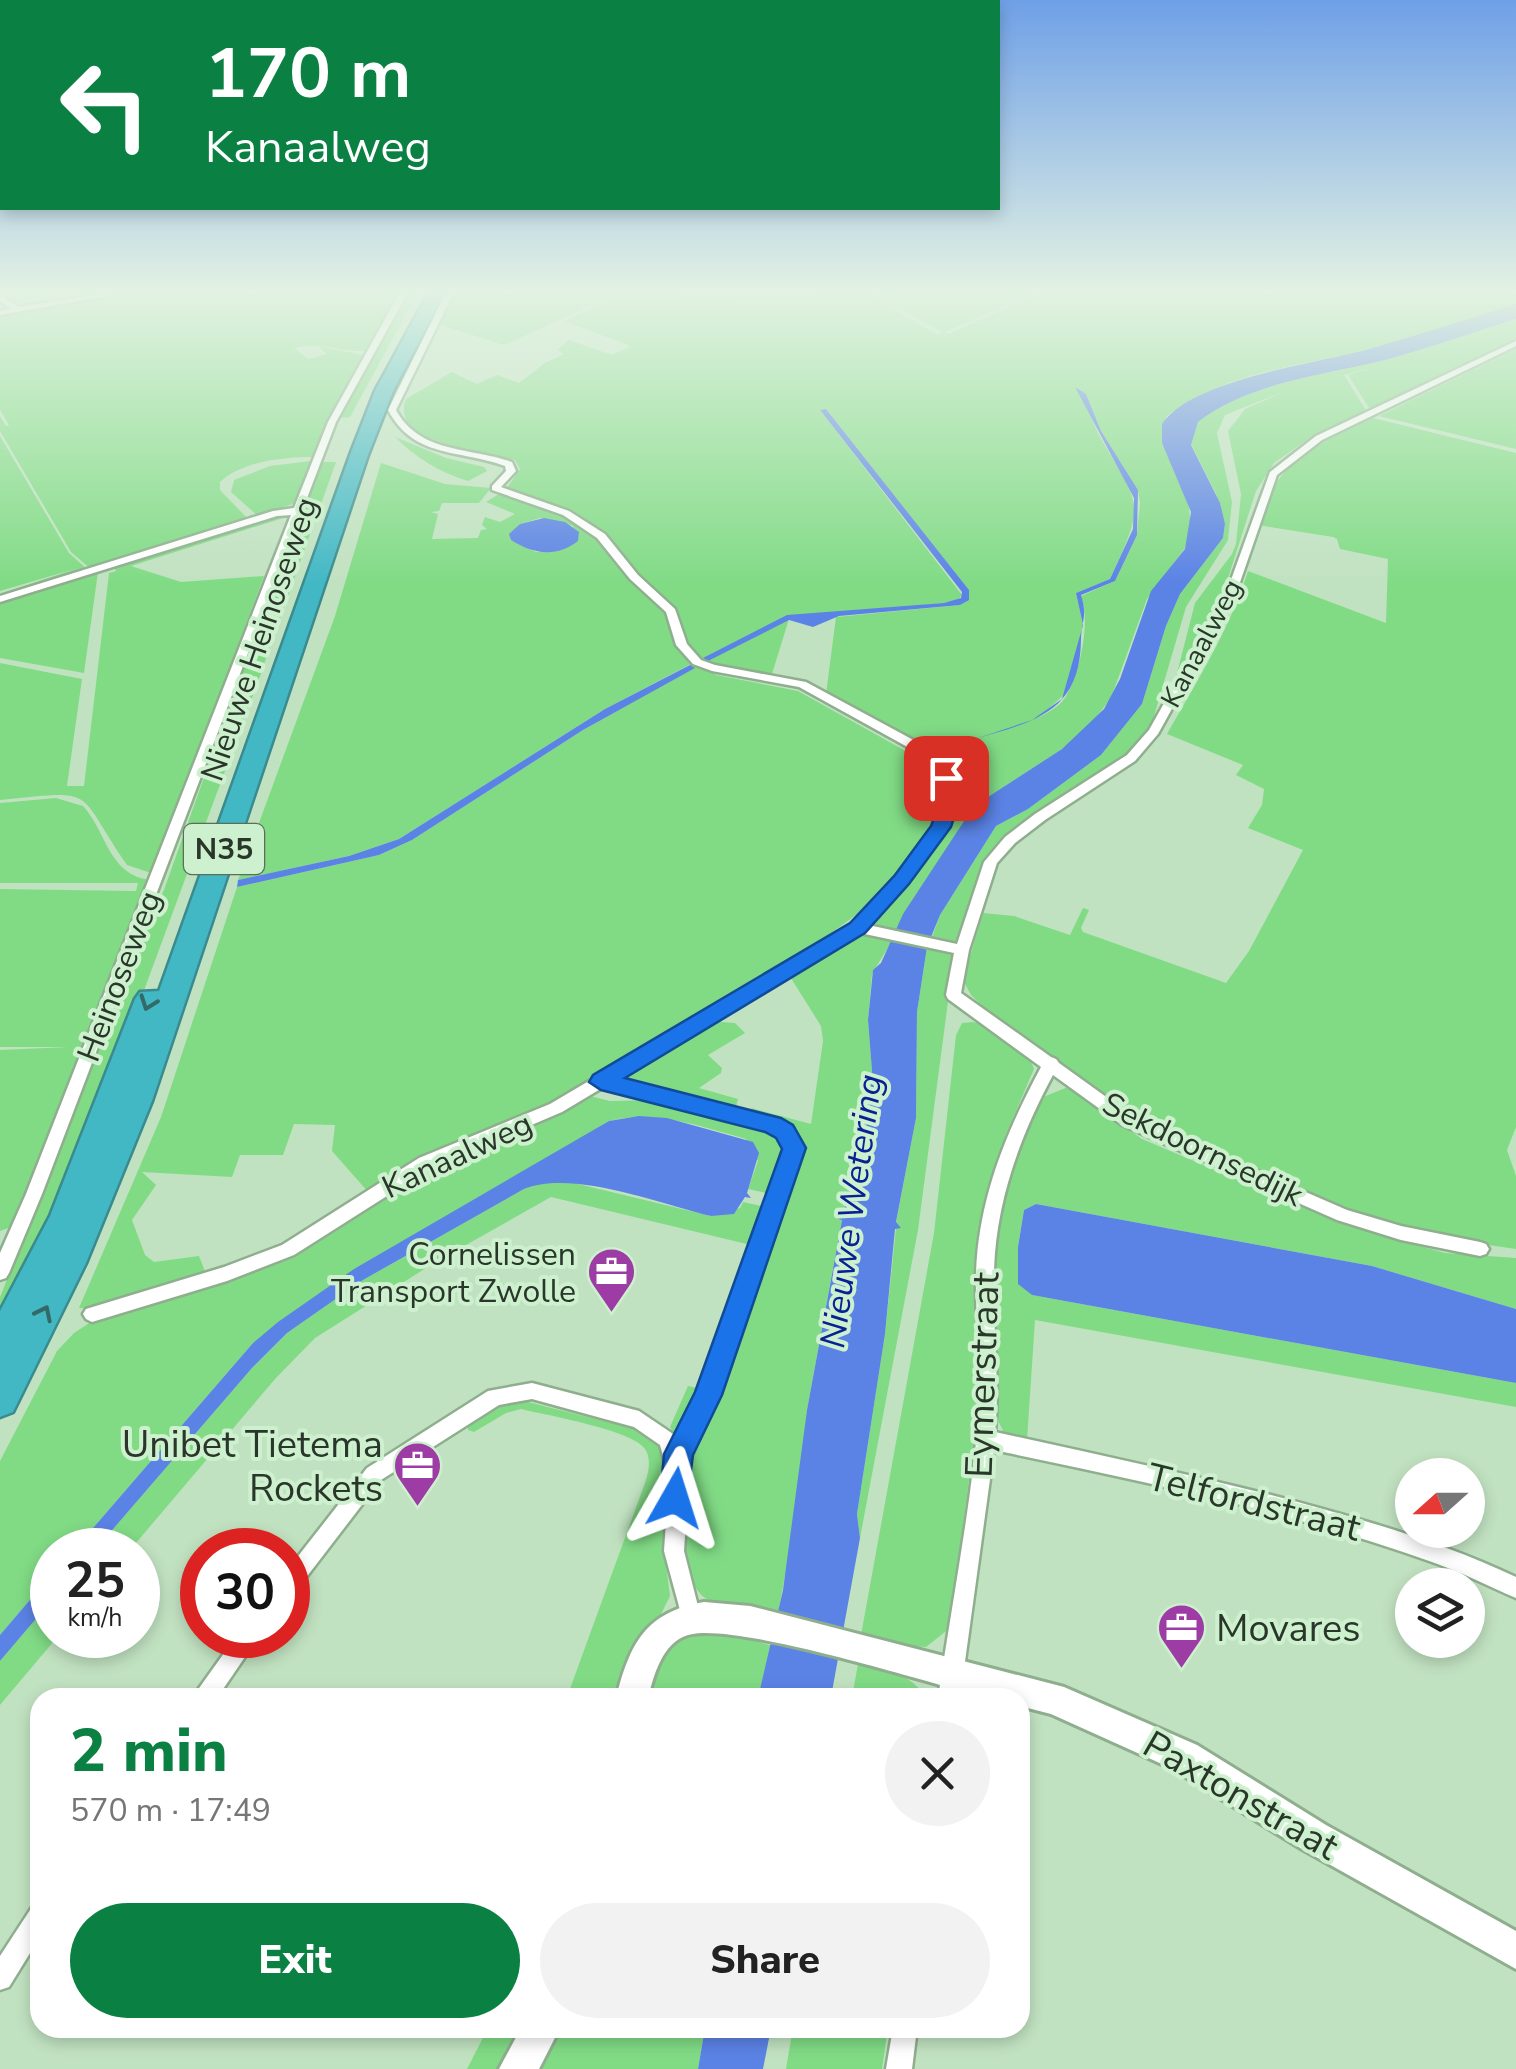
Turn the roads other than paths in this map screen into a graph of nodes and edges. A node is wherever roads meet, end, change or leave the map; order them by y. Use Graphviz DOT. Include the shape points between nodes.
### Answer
graph roads {
  1 [pos="347,391"];
  2 [pos="373,391"];
  3 [pos="385,391"];
  4 [pos="402,391"];
  5 [pos="1417,391"];
  6 [pos="298,510"];
  7 [pos="0,599"];
  8 [pos="865,929"];
  9 [pos="954,948"];
  10 [pos="955,989"];
  11 [pos="1050,1063"];
  12 [pos="601,1082"];
  13 [pos="1480,1249"];
  14 [pos="0,1273"];
  15 [pos="92,1314"];
  16 [pos="0,1347"];
  17 [pos="0,1400"];
  18 [pos="985,1439"];
  19 [pos="677,1462"];
  20 [pos="310,1557"];
  21 [pos="1516,1588"];
  22 [pos="691,1618"];
  23 [pos="233,1658"];
  24 [pos="951,1684"];
  25 [pos="210,1688"];
  26 [pos="635,1688"];
  27 [pos="980,1688"];
  28 [pos="1030,1695"];
  29 [pos="30,1931"];
  30 [pos="1516,1951"];
  31 [pos="0,1978"];
  32 [pos="535,2038"];
  33 [pos="903,2038"];
  34 [pos="518,2069"];
  35 [pos="899,2069"];
  1 -- 6 [label="street, Heinoseweg"];
  2 -- 16 [label="highway, Nieuwe Heinoseweg / N35, one-way" via="106,1121"];
  17 -- 3 [label="highway, Nieuwe Heinoseweg / N35, one-way" via="110,1168"];
  4 -- 8 [label="street, Kanaalweg" via="392,410 402,429 432,446 509,464 511,472 495,488 591,528 666,605 682,645 697,662 802,684 940,765 948,794 944,820"];
  5 -- 9 [label="street, Kanaalweg" via="1319,438 1278,469 1232,591 1154,731 1130,758 999,851"];
  6 -- 7 [label="street"];
  6 -- 14 [label="street, Heinoseweg"];
  8 -- 9 [label="street"];
  8 -- 12 [label="street, Kanaalweg"];
  9 -- 10 [label="street, Kanaalweg"];
  10 -- 11 [label="street, Sekdoornsedijk"];
  11 -- 13 [label="street, Sekdoornsedijk" via="1128,1120 1325,1208"];
  11 -- 18 [label="street, Eymerstraat" via="997,1177 984,1272 990,1328"];
  12 -- 15 [label="street, Kanaalweg" via="539,1117 425,1162 288,1250"];
  12 -- 19 [label="street" via="772,1124 794,1148 708,1395"];
  18 -- 21 [label="street, Telfordstraat" via="1374,1532 1467,1563"];
  18 -- 24 [label="street, Eymerstraat"];
  19 -- 20 [label="street" via="668,1440 639,1420 532,1391 506,1393 374,1474"];
  19 -- 22 [label="street" via="674,1551"];
  22 -- 24 [label="street, Paxtonstraat" via="750,1622 865,1651"];
  22 -- 26 [label="street" via="653,1642"];
  23 -- 25 [label="street"];
  24 -- 27 [label="street, Paxtonstraat"];
  28 -- 30 [label="street, Paxtonstraat" via="1053,1698 1186,1758"];
  29 -- 31 [label="street"];
  32 -- 34 [label="street"];
  33 -- 35 [label="street"];
}
